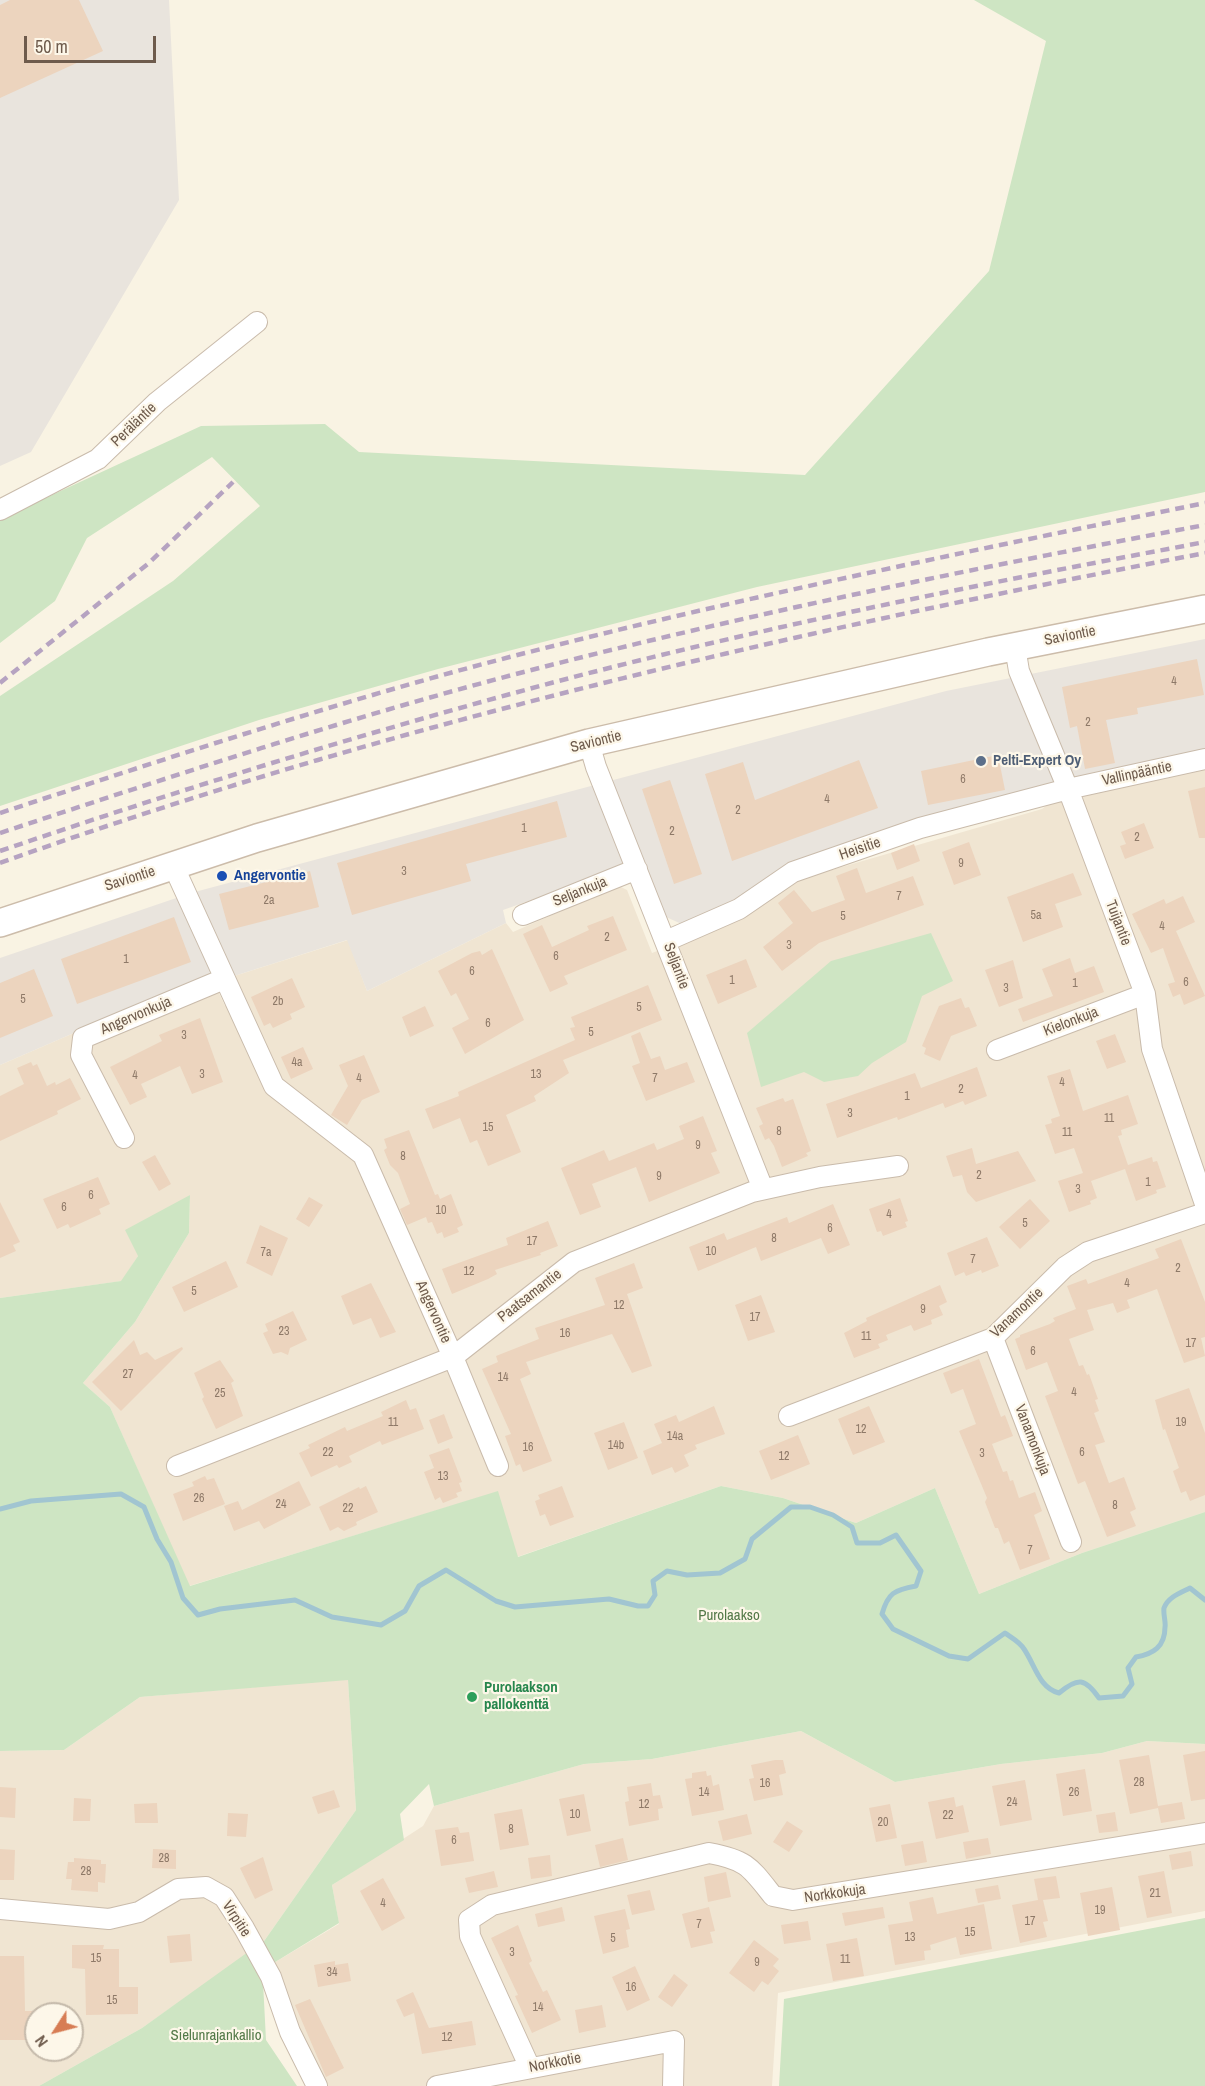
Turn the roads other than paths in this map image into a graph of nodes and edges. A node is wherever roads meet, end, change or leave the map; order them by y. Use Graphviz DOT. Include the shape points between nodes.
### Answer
graph roads {
  1 [pos="257,322"];
  2 [pos="0,510"];
  3 [pos="1205,609"];
  4 [pos="1015,647"];
  5 [pos="589,742"];
  6 [pos="1205,759"];
  7 [pos="1068,789"];
  8 [pos="173,865"];
  9 [pos="637,869"];
  10 [pos="523,915"];
  11 [pos="0,923"];
  12 [pos="666,941"];
  13 [pos="224,979"];
  14 [pos="1145,994"];
  15 [pos="998,1050"];
  16 [pos="124,1138"];
  17 [pos="898,1166"];
  18 [pos="764,1189"];
  19 [pos="1205,1204"];
  20 [pos="1205,1213"];
  21 [pos="993,1338"];
  22 [pos="453,1357"];
  23 [pos="789,1416"];
  24 [pos="177,1466"];
  25 [pos="498,1466"];
  26 [pos="1071,1542"];
  27 [pos="1205,1833"];
  28 [pos="0,1909"];
  29 [pos="530,2068"];
  30 [pos="318,2086"];
  31 [pos="437,2086"];
  32 [pos="673,2086"];
  1 -- 2 [label="street, Peräläntie" via="157,402 98,459"];
  3 -- 4 [label="main road, Saviontie"];
  4 -- 5 [label="main road, Saviontie"];
  4 -- 7 [label="street, Tuijantie" via="1019,671"];
  5 -- 8 [label="main road, Saviontie"];
  5 -- 9 [label="street, Seljantie"];
  6 -- 7 [label="street, Vallinpääntie"];
  7 -- 12 [label="street, Heisitie" via="920,828 793,872 739,909"];
  7 -- 14 [label="street, Tuijantie"];
  8 -- 11 [label="main road, Saviontie"];
  8 -- 13 [label="street, Angervontie"];
  9 -- 10 [label="street, Seljankuja"];
  9 -- 12 [label="street, Seljantie"];
  12 -- 18 [label="street, Seljantie"];
  13 -- 16 [label="street, Angervonkuja" via="83,1038 81,1055"];
  13 -- 22 [label="street, Angervontie" via="274,1086 363,1155"];
  14 -- 15 [label="street, Kielonkuja"];
  14 -- 19 [label="street, Tuijantie" via="1152,1049"];
  17 -- 18 [label="street, Paatsamantie"];
  18 -- 22 [label="street, Paatsamantie" via="574,1262"];
  20 -- 21 [label="street, Vanamontie" via="1088,1252 1065,1267"];
  21 -- 23 [label="street, Vanamontie"];
  21 -- 26 [label="street, Vanamonkuja"];
  22 -- 24 [label="street, Paatsamantie"];
  22 -- 25 [label="street, Angervontie"];
  27 -- 29 [label="street, Norkkokuja" via="793,1900 773,1896 751,1869 736,1858 709,1853 492,1905 469,1920 470,1936"];
  28 -- 30 [label="street, Virpitie" via="109,1918 139,1912 178,1889 206,1887 224,1898 271,1977 290,2032"];
  29 -- 31 [label="street, Norkkotie"];
  29 -- 32 [label="street, Norkkotie" via="674,2041"];
}
